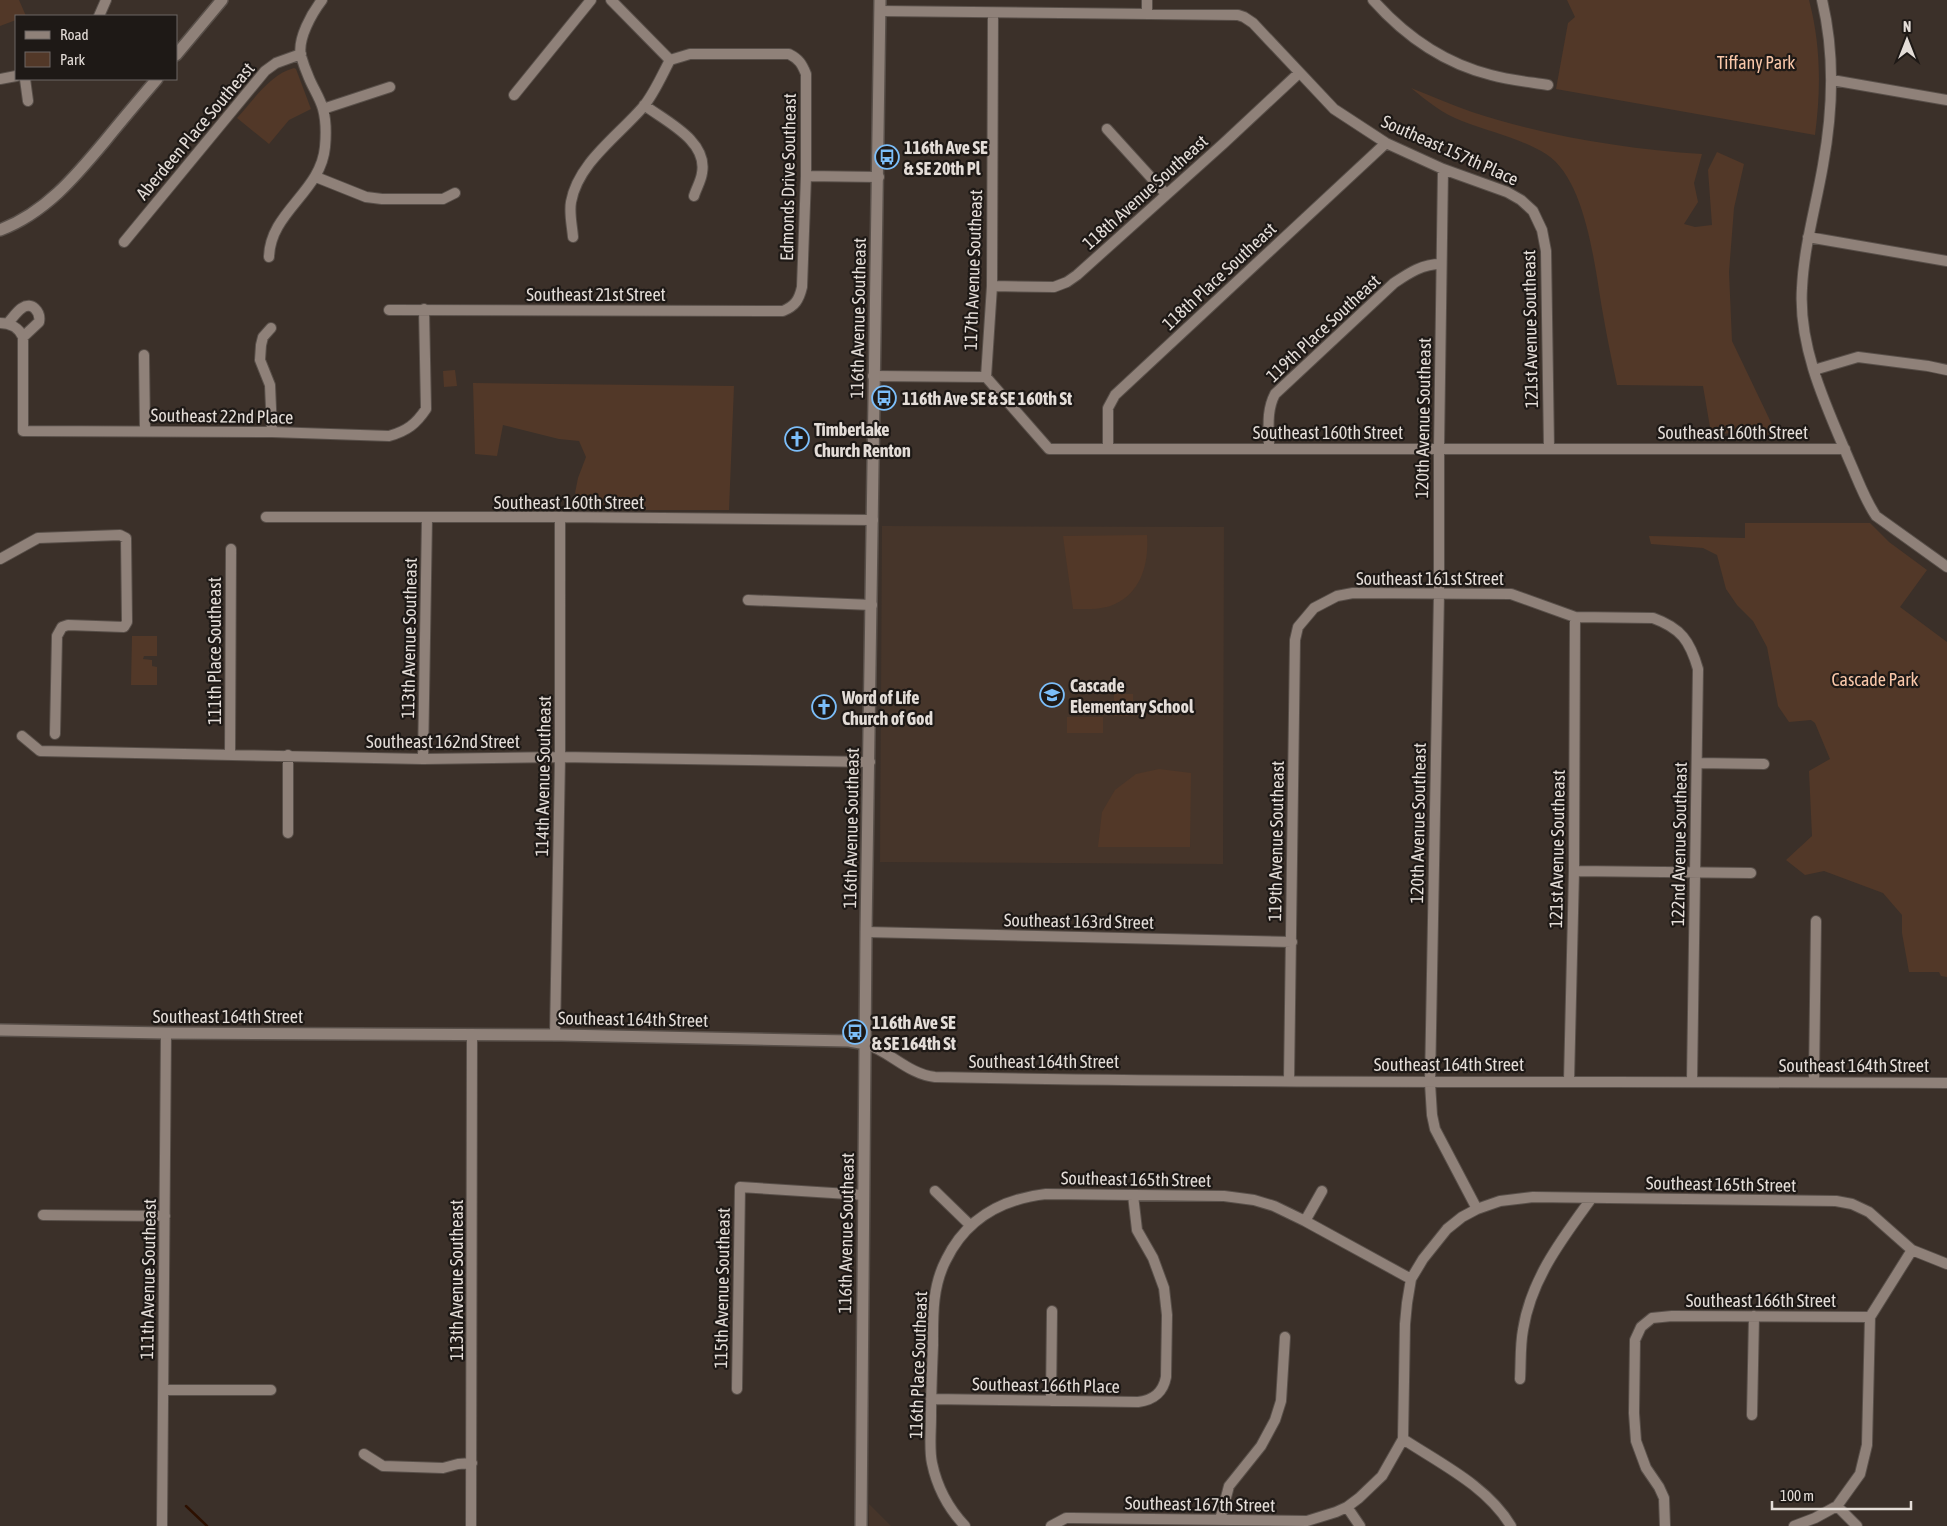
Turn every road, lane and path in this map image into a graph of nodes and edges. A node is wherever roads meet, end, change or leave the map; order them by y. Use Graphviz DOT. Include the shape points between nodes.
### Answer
graph roads {
  1 [pos="106,0"];
  2 [pos="222,0"];
  3 [pos="322,0"];
  4 [pos="592,0"];
  5 [pos="611,0"];
  6 [pos="1147,0"];
  7 [pos="1373,0"];
  8 [pos="1822,0"];
  9 [pos="880,6"];
  10 [pos="993,13"];
  11 [pos="1147,14"];
  12 [pos="99,15"];
  13 [pos="178,53"];
  14 [pos="300,54"];
  15 [pos="670,60"];
  16 [pos="1299,73"];
  17 [pos="15,76"];
  18 [pos="0,79"];
  19 [pos="25,80"];
  20 [pos="155,80"];
  21 [pos="1832,80"];
  22 [pos="1548,85"];
  23 [pos="390,86"];
  24 [pos="514,96"];
  25 [pos="1947,100"];
  26 [pos="28,101"];
  27 [pos="644,105"];
  28 [pos="324,109"];
  29 [pos="1107,129"];
  30 [pos="1386,143"];
  31 [pos="1443,169"];
  32 [pos="806,176"];
  33 [pos="316,177"];
  34 [pos="879,177"];
  35 [pos="455,193"];
  36 [pos="1166,194"];
  37 [pos="694,196"];
  38 [pos="1533,211"];
  39 [pos="0,230"];
  40 [pos="573,237"];
  41 [pos="1808,237"];
  42 [pos="124,242"];
  43 [pos="269,257"];
  44 [pos="1947,261"];
  45 [pos="1442,264"];
  46 [pos="992,286"];
  47 [pos="799,298"];
  48 [pos="424,309"];
  49 [pos="388,310"];
  50 [pos="7,324"];
  51 [pos="271,328"];
  52 [pos="23,337"];
  53 [pos="144,355"];
  54 [pos="1814,370"];
  55 [pos="1947,370"];
  56 [pos="873,376"];
  57 [pos="986,377"];
  58 [pos="145,431"];
  59 [pos="272,432"];
  60 [pos="1269,448"];
  61 [pos="1439,448"];
  62 [pos="1549,448"];
  63 [pos="1108,449"];
  64 [pos="1844,449"];
  65 [pos="266,517"];
  66 [pos="560,517"];
  67 [pos="427,518"];
  68 [pos="873,520"];
  69 [pos="231,549"];
  70 [pos="0,559"];
  71 [pos="1947,567"];
  72 [pos="1439,593"];
  73 [pos="748,600"];
  74 [pos="872,605"];
  75 [pos="1314,608"];
  76 [pos="1575,617"];
  77 [pos="1664,622"];
  78 [pos="55,734"];
  79 [pos="22,736"];
  80 [pos="230,754"];
  81 [pos="288,755"];
  82 [pos="560,757"];
  83 [pos="423,758"];
  84 [pos="870,762"];
  85 [pos="1696,763"];
  86 [pos="1764,764"];
  87 [pos="288,834"];
  88 [pos="1574,871"];
  89 [pos="1696,872"];
  90 [pos="1751,873"];
  91 [pos="1816,921"];
  92 [pos="866,932"];
  93 [pos="1292,942"];
  94 [pos="0,1030"];
  95 [pos="166,1033"];
  96 [pos="472,1034"];
  97 [pos="555,1035"];
  98 [pos="866,1044"];
  99 [pos="1289,1080"];
  100 [pos="1569,1081"];
  101 [pos="1692,1081"];
  102 [pos="1814,1082"];
  103 [pos="1430,1083"];
  104 [pos="1947,1083"];
  105 [pos="935,1191"];
  106 [pos="1322,1191"];
  107 [pos="864,1195"];
  108 [pos="1133,1195"];
  109 [pos="1591,1198"];
  110 [pos="1477,1209"];
  111 [pos="43,1215"];
  112 [pos="165,1216"];
  113 [pos="1305,1221"];
  114 [pos="971,1226"];
  115 [pos="1912,1250"];
  116 [pos="1947,1264"];
  117 [pos="1411,1279"];
  118 [pos="1052,1311"];
  119 [pos="1754,1316"];
  120 [pos="1870,1317"];
  121 [pos="1285,1337"];
  122 [pos="1520,1379"];
  123 [pos="737,1389"];
  124 [pos="163,1390"];
  125 [pos="271,1390"];
  126 [pos="931,1399"];
  127 [pos="1051,1401"];
  128 [pos="1752,1415"];
  129 [pos="1403,1439"];
  130 [pos="364,1454"];
  131 [pos="472,1463"];
  132 [pos="1837,1506"];
  133 [pos="1347,1507"];
  134 [pos="1220,1520"];
  135 [pos="162,1526"];
  136 [pos="472,1526"];
  137 [pos="861,1526"];
  138 [pos="965,1526"];
  139 [pos="1051,1526"];
  140 [pos="1360,1526"];
  141 [pos="1511,1526"];
  142 [pos="1665,1526"];
  143 [pos="1794,1526"];
  144 [pos="1857,1526"];
  1 -- 12 [label="street"];
  2 -- 13 [label="street"];
  3 -- 14 [label="street" via="307,24"];
  4 -- 24 [label="street"];
  5 -- 15 [label="street"];
  6 -- 11 [label="street"];
  7 -- 22 [label="street" via="1410,37 1443,56 1491,75"];
  8 -- 21 [label="street" via="1830,39"];
  9 -- 10 [label="street"];
  9 -- 34 [label="street, 116th Avenue Southeast"];
  10 -- 11 [label="street"];
  10 -- 46 [label="street, 117th Avenue Southeast"];
  11 -- 16 [label="street, Southeast 157th Place" via="1244,17"];
  14 -- 28 [label="street"];
  14 -- 42 [label="street, Aberdeen Place Southeast" via="265,71"];
  15 -- 27 [label="street"];
  15 -- 32 [label="street, Edmonds Drive Southeast" via="690,54 789,54 797,58 806,74"];
  16 -- 30 [label="street, Southeast 157th Place" via="1334,109"];
  16 -- 36 [label="street, 118th Avenue Southeast"];
  17 -- 18 [label="street"];
  19 -- 26 [label="street"];
  20 -- 39 [label="street" via="72,181 53,199"];
  21 -- 25 [label="street"];
  21 -- 41 [label="street" via="1823,165"];
  23 -- 28 [label="street"];
  27 -- 37 [label="street" via="699,148 702,174"];
  27 -- 40 [label="street" via="590,162 577,183 571,202"];
  28 -- 33 [label="street" via="325,147"];
  29 -- 36 [label="street"];
  30 -- 31 [label="street, Southeast 157th Place"];
  30 -- 63 [label="street, 118th Place Southeast" via="1115,395 1108,408"];
  31 -- 38 [label="street, Southeast 157th Place" via="1506,192 1522,200"];
  31 -- 45 [label="street, 120th Avenue Southeast"];
  32 -- 34 [label="street"];
  32 -- 47 [label="street, Edmonds Drive Southeast"];
  33 -- 35 [label="street" via="374,198 443,199"];
  33 -- 43 [label="street" via="278,225 270,241"];
  34 -- 56 [label="street, 116th Avenue Southeast"];
  36 -- 46 [label="street, 118th Avenue Southeast" via="1067,282 1054,287"];
  38 -- 62 [label="street, 121st Avenue Southeast" via="1542,230 1546,251"];
  41 -- 44 [label="street"];
  41 -- 54 [label="street" via="1802,311"];
  45 -- 60 [label="street, 119th Place Southeast" via="1423,266 1394,283 1275,394 1268,414"];
  45 -- 61 [label="street, 120th Avenue Southeast"];
  46 -- 57 [label="street, 117th Avenue Southeast"];
  47 -- 48 [label="street, Southeast 21st Street" via="792,308 783,311"];
  48 -- 49 [label="street, Southeast 21st Street"];
  48 -- 59 [label="street, Southeast 22nd Place" via="426,409 417,422 404,432 390,436"];
  50 -- 52 [label="street" via="20,331"];
  50 -- 52 [label="street" via="22,308 36,309 40,315 39,322"];
  51 -- 59 [label="street" via="263,337 260,360 270,385"];
  52 -- 58 [label="street, Southeast 22nd Place" via="23,431"];
  53 -- 58 [label="street"];
  54 -- 55 [label="street" via="1858,358"];
  54 -- 64 [label="street"];
  56 -- 57 [label="street"];
  56 -- 68 [label="street, 116th Avenue Southeast"];
  57 -- 63 [label="street, Southeast 160th Street" via="1049,449"];
  58 -- 59 [label="street, Southeast 22nd Place"];
  60 -- 61 [label="street, Southeast 160th Street"];
  60 -- 63 [label="street, Southeast 160th Street"];
  61 -- 62 [label="street, Southeast 160th Street"];
  61 -- 72 [label="street, 120th Avenue Southeast"];
  62 -- 64 [label="street, Southeast 160th Street"];
  64 -- 71 [label="street" via="1876,516"];
  65 -- 67 [label="street, Southeast 160th Street"];
  66 -- 67 [label="street, Southeast 160th Street"];
  66 -- 68 [label="street, Southeast 160th Street"];
  66 -- 82 [label="street, 114th Avenue Southeast"];
  67 -- 83 [label="street, 113th Avenue Southeast"];
  68 -- 74 [label="street, 116th Avenue Southeast"];
  69 -- 80 [label="street, 111th Place Southeast"];
  70 -- 78 [label="street" via="38,538 120,535 126,538 124,627 68,626 62,627 57,636"];
  72 -- 75 [label="street, Southeast 161st Street" via="1353,593 1337,596"];
  72 -- 76 [label="street, Southeast 161st Street" via="1511,594"];
  72 -- 103 [label="street, 120th Avenue Southeast"];
  73 -- 74 [label="street"];
  74 -- 84 [label="street, 116th Avenue Southeast"];
  75 -- 93 [label="street, 119th Avenue Southeast" via="1298,627 1294,640"];
  76 -- 77 [label="street, Southeast 161st Street" via="1653,618"];
  76 -- 88 [label="street, 121st Avenue Southeast"];
  77 -- 85 [label="street, 122nd Avenue Southeast" via="1680,633 1692,649 1698,669"];
  79 -- 80 [label="street, Southeast 162nd Street" via="40,750"];
  80 -- 81 [label="street, Southeast 162nd Street"];
  81 -- 83 [label="street, Southeast 162nd Street"];
  81 -- 87 [label="street"];
  82 -- 83 [label="street, Southeast 162nd Street"];
  82 -- 84 [label="street, Southeast 162nd Street"];
  82 -- 97 [label="street, 114th Avenue Southeast"];
  84 -- 92 [label="street, 116th Avenue Southeast"];
  85 -- 86 [label="street"];
  85 -- 89 [label="street, 122nd Avenue Southeast"];
  88 -- 89 [label="street"];
  88 -- 100 [label="street, 121st Avenue Southeast"];
  89 -- 90 [label="street"];
  89 -- 101 [label="street, 122nd Avenue Southeast"];
  91 -- 102 [label="street"];
  92 -- 93 [label="street, Southeast 163rd Street"];
  92 -- 98 [label="street, 116th Avenue Southeast"];
  93 -- 99 [label="street, 119th Avenue Southeast"];
  94 -- 95 [label="street, Southeast 164th Street"];
  95 -- 96 [label="street, Southeast 164th Street"];
  95 -- 112 [label="street, 111th Avenue Southeast"];
  96 -- 97 [label="street, Southeast 164th Street"];
  96 -- 131 [label="street, 113th Avenue Southeast"];
  97 -- 98 [label="street, Southeast 164th Street"];
  98 -- 99 [label="street, Southeast 164th Street" via="917,1073 936,1077"];
  98 -- 107 [label="street, 116th Avenue Southeast"];
  99 -- 103 [label="street, Southeast 164th Street"];
  100 -- 101 [label="street, Southeast 164th Street"];
  100 -- 103 [label="street, Southeast 164th Street"];
  101 -- 102 [label="street, Southeast 164th Street"];
  102 -- 104 [label="street, Southeast 164th Street"];
  103 -- 110 [label="street, 120th Avenue Southeast" via="1435,1129"];
  105 -- 114 [label="street"];
  106 -- 113 [label="street"];
  107 -- 123 [label="street, 115th Avenue Southeast" via="740,1187"];
  107 -- 137 [label="street, 116th Avenue Southeast"];
  108 -- 113 [label="street, Southeast 165th Street" via="1238,1197 1274,1206"];
  108 -- 114 [label="street, Southeast 165th Street" via="1046,1194 1014,1199"];
  108 -- 127 [label="street, Southeast 166th Place" via="1137,1230 1159,1271 1166,1299 1164,1386 1146,1401"];
  109 -- 110 [label="street, Southeast 165th Street" via="1517,1198"];
  109 -- 115 [label="street, Southeast 165th Street" via="1836,1201 1869,1212"];
  109 -- 122 [label="street" via="1549,1258 1532,1292 1522,1330"];
  110 -- 117 [label="street" via="1447,1229"];
  111 -- 112 [label="street"];
  112 -- 124 [label="street, 111th Avenue Southeast"];
  113 -- 117 [label="street, Southeast 165th Street"];
  114 -- 126 [label="street, 116th Place Southeast" via="949,1255 936,1285"];
  115 -- 116 [label="street, Southeast 165th Street"];
  115 -- 120 [label="street"];
  117 -- 129 [label="street" via="1404,1324"];
  118 -- 127 [label="street"];
  119 -- 120 [label="street, Southeast 166th Street"];
  119 -- 128 [label="street"];
  119 -- 142 [label="street, Southeast 166th Street" via="1652,1318 1641,1327 1635,1340 1636,1441 1641,1457 1664,1498"];
  120 -- 132 [label="street" via="1867,1445 1860,1474"];
  121 -- 134 [label="street" via="1280,1401 1275,1420 1261,1446 1228,1486"];
  124 -- 125 [label="street"];
  124 -- 135 [label="street, 111th Avenue Southeast"];
  126 -- 127 [label="street, Southeast 166th Place"];
  126 -- 138 [label="street, 116th Place Southeast" via="931,1461 939,1488"];
  129 -- 133 [label="street, Southeast 167th Street" via="1382,1476"];
  129 -- 141 [label="street" via="1474,1486"];
  130 -- 131 [label="street" via="383,1466 443,1468"];
  131 -- 136 [label="street, 113th Avenue Southeast"];
  132 -- 143 [label="street"];
  132 -- 144 [label="street"];
  133 -- 134 [label="street, Southeast 167th Street" via="1307,1521"];
  133 -- 140 [label="street"];
  134 -- 139 [label="street, Southeast 167th Street" via="1066,1518"];
}
